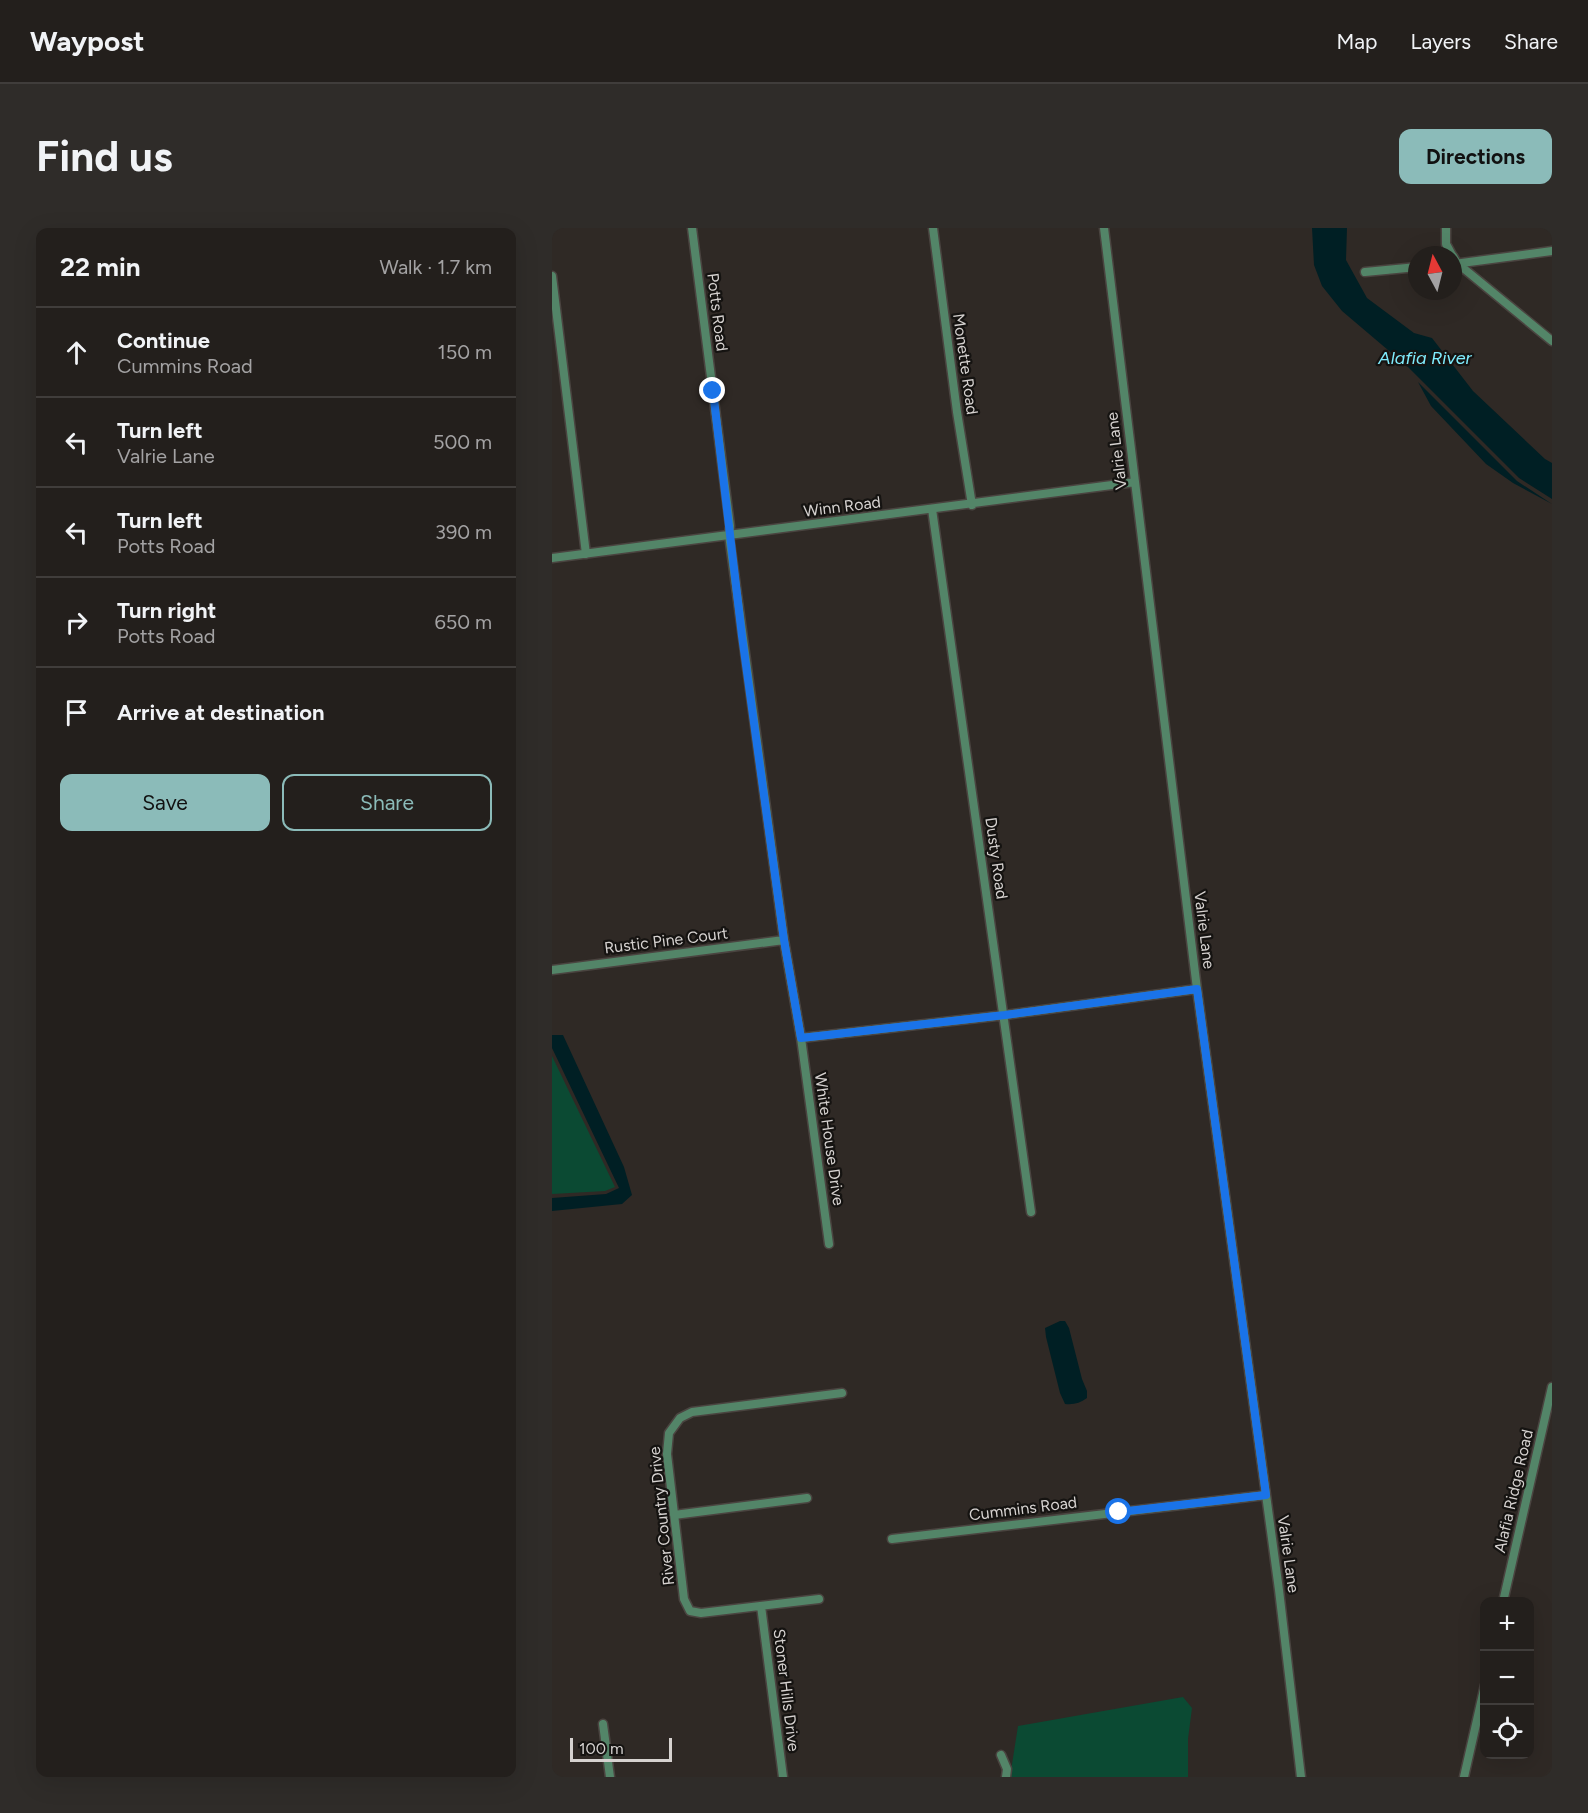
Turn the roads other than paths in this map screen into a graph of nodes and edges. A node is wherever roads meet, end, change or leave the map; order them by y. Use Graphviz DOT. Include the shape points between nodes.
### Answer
graph roads {
  1 [pos="692,228"];
  2 [pos="933,228"];
  3 [pos="1104,228"];
  4 [pos="1446,228"];
  5 [pos="1447,246"];
  6 [pos="1552,251"];
  7 [pos="1462,259"];
  8 [pos="1462,267"];
  9 [pos="1408,268"];
  10 [pos="1365,272"];
  11 [pos="552,276"];
  12 [pos="1552,341"];
  13 [pos="1135,482"];
  14 [pos="972,504"];
  15 [pos="932,509"];
  16 [pos="729,535"];
  17 [pos="586,554"];
  18 [pos="552,558"];
  19 [pos="784,940"];
  20 [pos="552,970"];
  21 [pos="1197,989"];
  22 [pos="1005,1015"];
  23 [pos="801,1038"];
  24 [pos="1031,1212"];
  25 [pos="829,1244"];
  26 [pos="1552,1387"];
  27 [pos="842,1393"];
  28 [pos="1266,1495"];
  29 [pos="807,1498"];
  30 [pos="674,1515"];
  31 [pos="891,1539"];
  32 [pos="1504,1597"];
  33 [pos="819,1599"];
  34 [pos="761,1606"];
  35 [pos="1480,1705"];
  36 [pos="603,1724"];
  37 [pos="1001,1755"];
  38 [pos="610,1777"];
  39 [pos="783,1777"];
  40 [pos="1006,1777"];
  41 [pos="1301,1777"];
  42 [pos="1464,1777"];
  1 -- 16 [label="street, Potts Road"];
  2 -- 14 [label="street, Monette Road"];
  3 -- 13 [label="street, Valrie Lane"];
  4 -- 5 [label="street"];
  6 -- 7 [label="street"];
  8 -- 12 [label="street"];
  9 -- 10 [label="street"];
  11 -- 17 [label="street"];
  13 -- 14 [label="street, Winn Road"];
  13 -- 21 [label="street, Valrie Lane"];
  14 -- 15 [label="street, Winn Road"];
  15 -- 16 [label="street, Winn Road"];
  15 -- 22 [label="street, Dusty Road"];
  16 -- 17 [label="street, Winn Road"];
  16 -- 19 [label="street, Potts Road"];
  17 -- 18 [label="street, Winn Road"];
  19 -- 20 [label="street, Rustic Pine Court"];
  19 -- 23 [label="street, Potts Road"];
  21 -- 22 [label="street"];
  21 -- 28 [label="street, Valrie Lane"];
  22 -- 23 [label="street"];
  22 -- 24 [label="street, Dusty Road"];
  23 -- 25 [label="street, White House Drive"];
  26 -- 32 [label="street, Alafia Ridge Road"];
  27 -- 30 [label="street, River Country Drive" via="692,1412 680,1418 669,1433 667,1454"];
  28 -- 31 [label="street, Cummins Road"];
  28 -- 41 [label="street, Valrie Lane"];
  29 -- 30 [label="street"];
  30 -- 34 [label="street, River Country Drive" via="684,1599 690,1611"];
  33 -- 34 [label="street, River Country Drive"];
  34 -- 39 [label="street, Stoner Hills Drive"];
  35 -- 42 [label="street"];
  36 -- 38 [label="street"];
  37 -- 40 [label="street"];
}
